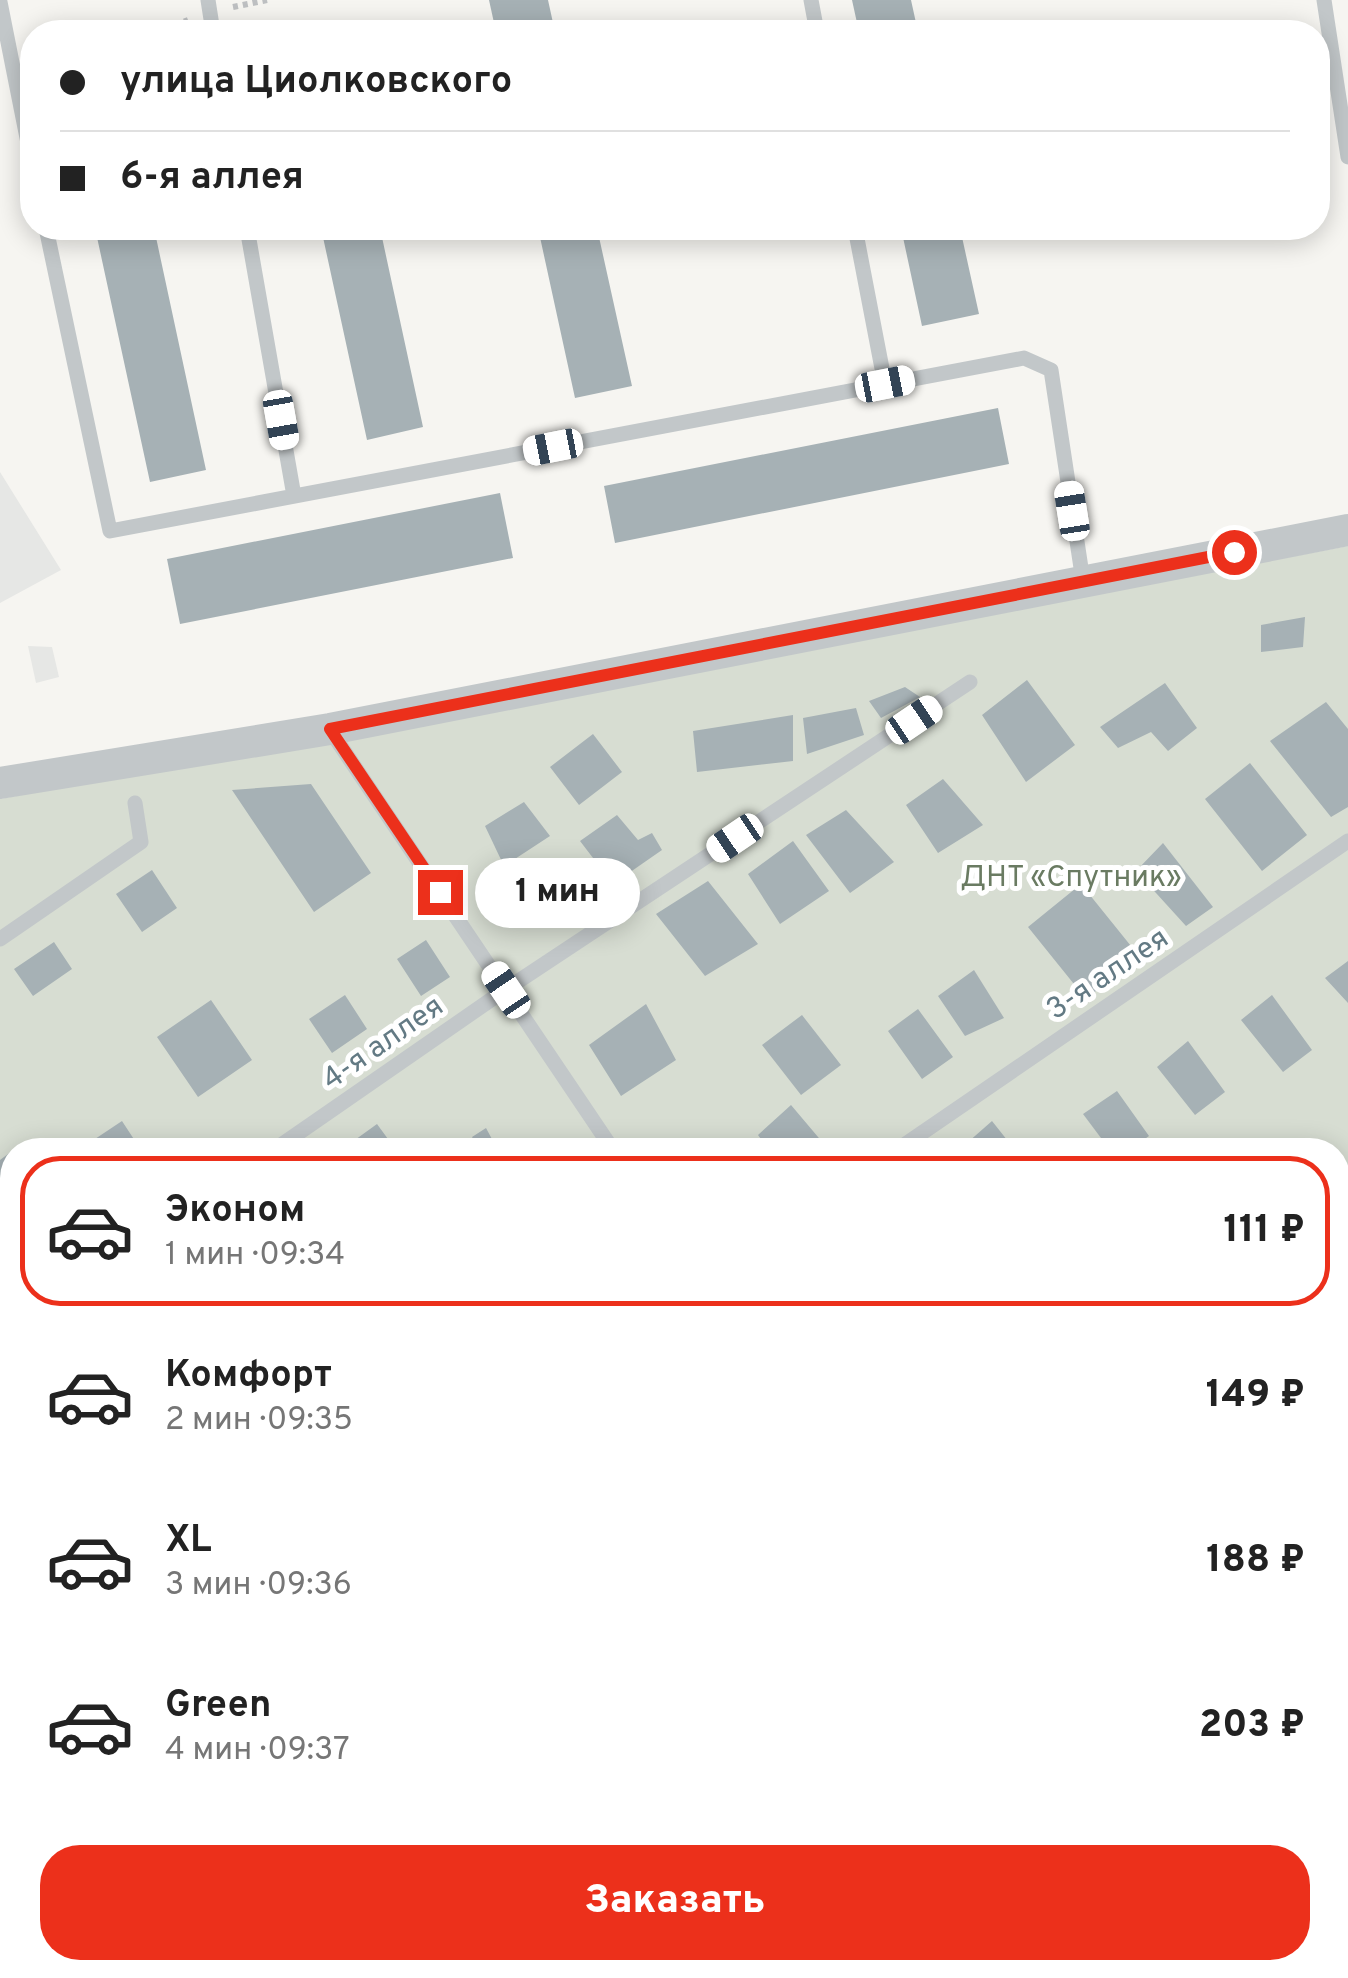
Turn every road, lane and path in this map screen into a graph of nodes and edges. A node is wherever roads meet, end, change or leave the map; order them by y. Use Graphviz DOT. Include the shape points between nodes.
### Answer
graph roads {
  1 [pos="0,2"];
  2 [pos="1330,39"];
  3 [pos="20,103"];
  4 [pos="1348,157"];
  5 [pos="49,240"];
  6 [pos="250,240"];
  7 [pos="856,240"];
  8 [pos="885,384"];
  9 [pos="294,496"];
  10 [pos="1348,530"];
  11 [pos="1083,581"];
  12 [pos="970,682"];
  13 [pos="330,729"];
  14 [pos="0,783"];
  15 [pos="135,803"];
  16 [pos="1348,842"];
  17 [pos="0,939"];
  18 [pos="506,990"];
  19 [pos="291,1138"];
  20 [pos="604,1138"];
  21 [pos="915,1138"];
  1 -- 3 [label="lane"];
  2 -- 4 [label="lane"];
  5 -- 9 [label="lane" via="110,531"];
  6 -- 9 [label="lane"];
  7 -- 8 [label="lane"];
  8 -- 9 [label="lane"];
  8 -- 11 [label="lane" via="1024,358 1050,370"];
  10 -- 11 [label="street"];
  11 -- 13 [label="street"];
  12 -- 18 [label="lane, 4-я аллея"];
  13 -- 14 [label="street"];
  13 -- 18 [label="lane"];
  15 -- 17 [label="lane" via="142,842"];
  16 -- 21 [label="lane, 3-я аллея"];
  18 -- 19 [label="lane, 4-я аллея"];
  18 -- 20 [label="lane"];
}
